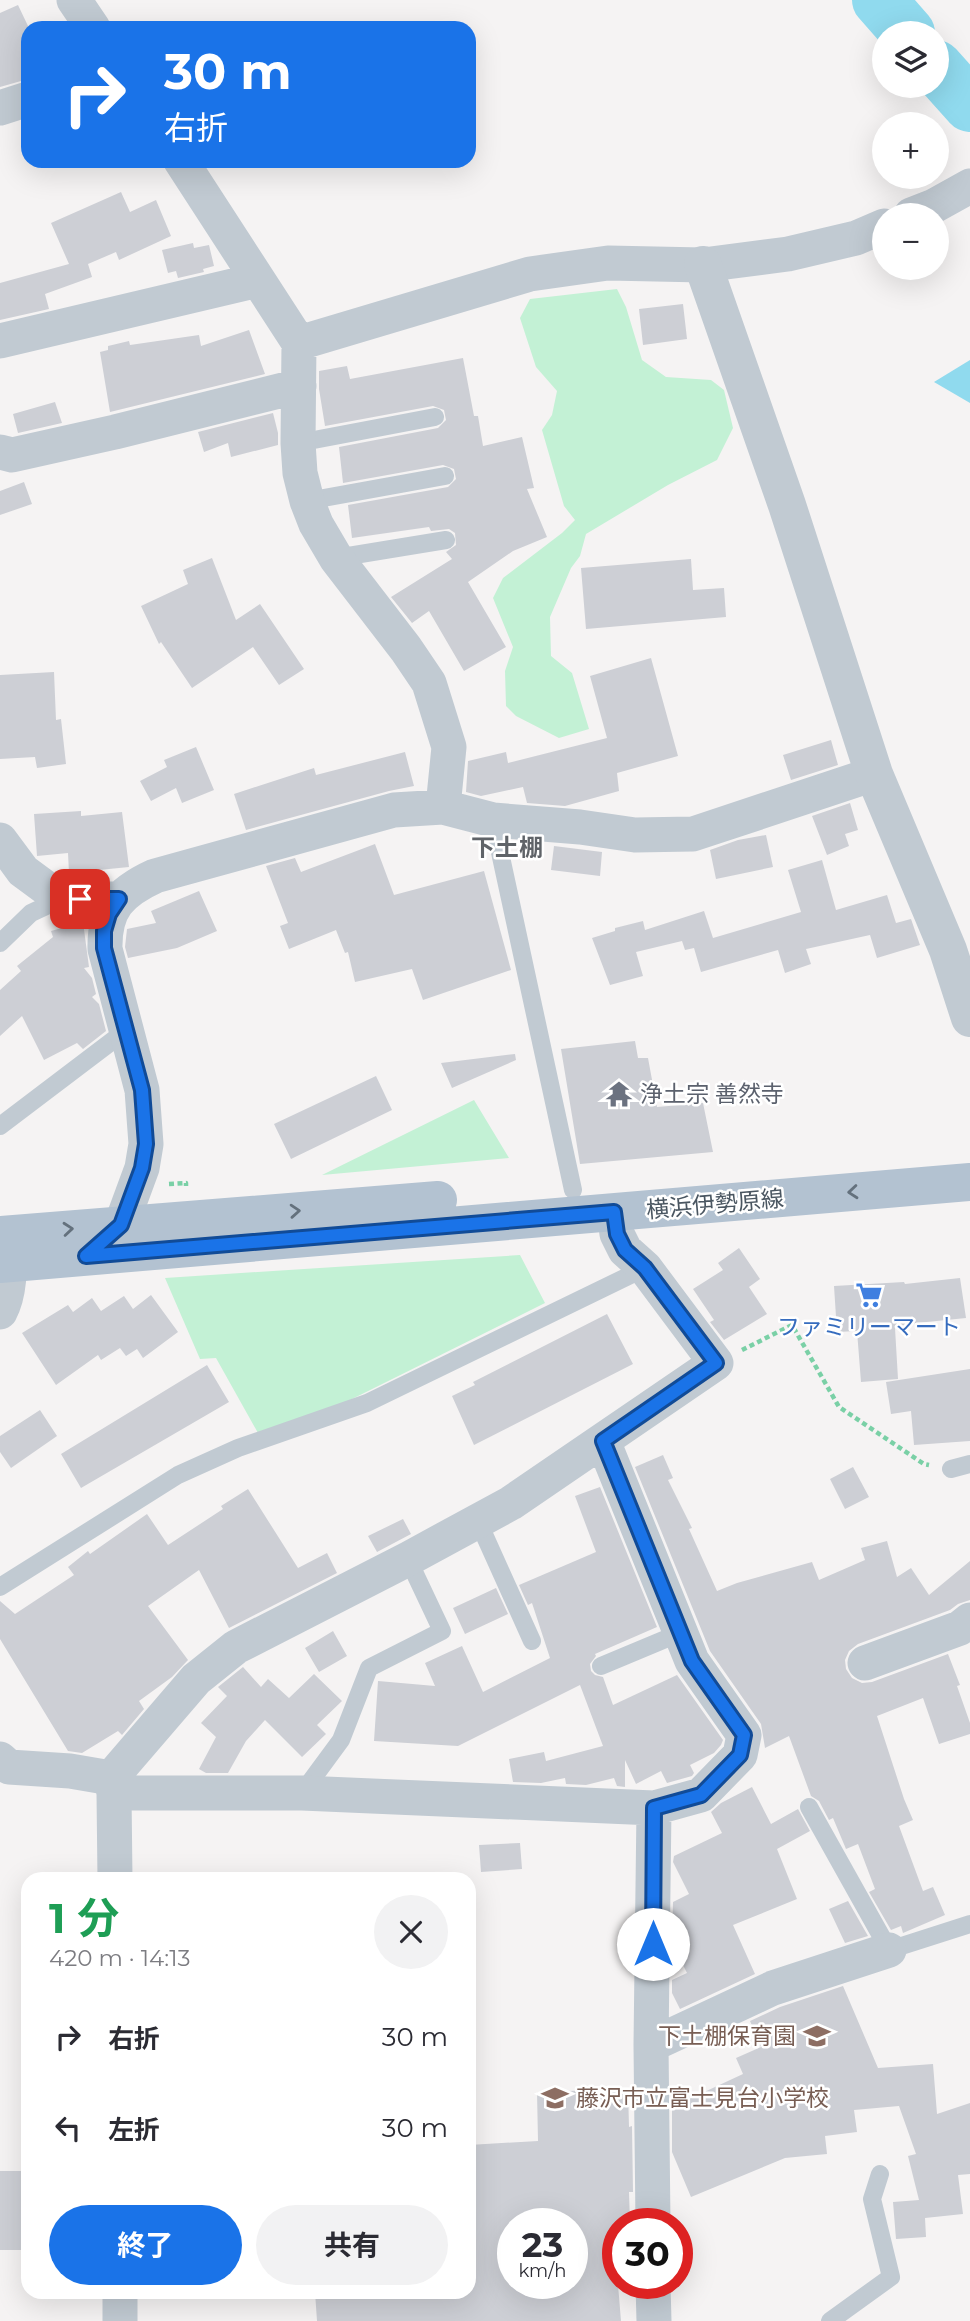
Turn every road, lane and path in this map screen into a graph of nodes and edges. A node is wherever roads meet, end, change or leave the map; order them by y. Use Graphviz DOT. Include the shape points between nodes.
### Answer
graph roads {
  1 [pos="74,0"];
  2 [pos="88,21"];
  3 [pos="21,101"];
  4 [pos="0,108"];
  5 [pos="186,168"];
  6 [pos="970,186"];
  7 [pos="939,203"];
  8 [pos="872,231"];
  9 [pos="703,265"];
  10 [pos="258,280"];
  11 [pos="0,341"];
  12 [pos="299,343"];
  13 [pos="299,386"];
  14 [pos="435,417"];
  15 [pos="298,443"];
  16 [pos="0,452"];
  17 [pos="445,476"];
  18 [pos="307,501"];
  19 [pos="446,540"];
  20 [pos="336,558"];
  21 [pos="874,774"];
  22 [pos="443,807"];
  23 [pos="493,820"];
  24 [pos="0,840"];
  25 [pos="61,899"];
  26 [pos="119,899"];
  27 [pos="0,943"];
  28 [pos="970,1018"];
  29 [pos="128,1029"];
  30 [pos="0,1126"];
  31 [pos="970,1158"];
  32 [pos="970,1182"];
  33 [pos="573,1190"];
  34 [pos="614,1212"];
  35 [pos="121,1225"];
  36 [pos="4,1249"];
  37 [pos="86,1256"];
  38 [pos="645,1268"];
  39 [pos="0,1312"];
  40 [pos="716,1363"];
  41 [pos="603,1441"];
  42 [pos="970,1464"];
  43 [pos="951,1469"];
  44 [pos="478,1521"];
  45 [pos="408,1559"];
  46 [pos="0,1587"];
  47 [pos="680,1633"];
  48 [pos="967,1635"];
  49 [pos="532,1641"];
  50 [pos="865,1663"];
  51 [pos="601,1666"];
  52 [pos="0,1759"];
  53 [pos="113,1785"];
  54 [pos="302,1793"];
  55 [pos="809,1807"];
  56 [pos="654,1808"];
  57 [pos="115,1872"];
  58 [pos="970,1924"];
  59 [pos="889,1951"];
  60 [pos="651,2045"];
  61 [pos="880,2174"];
  62 [pos="653,2208"];
  63 [pos="120,2299"];
  64 [pos="653,2299"];
  65 [pos="120,2321"];
  66 [pos="654,2321"];
  67 [pos="830,2321"];
  1 -- 2 [label="street"];
  3 -- 4 [label="street"];
  5 -- 10 [label="street"];
  6 -- 7 [label="street"];
  8 -- 9 [label="street" via="788,254"];
  9 -- 12 [label="street" via="608,263 530,274"];
  9 -- 21 [label="street"];
  10 -- 11 [label="street"];
  10 -- 12 [label="street"];
  12 -- 13 [label="street"];
  13 -- 15 [label="street"];
  13 -- 16 [label="street" via="25,453"];
  14 -- 15 [label="lane"];
  15 -- 18 [label="street"];
  17 -- 18 [label="lane"];
  18 -- 20 [label="street"];
  19 -- 20 [label="lane"];
  20 -- 22 [label="street" via="429,683 449,747"];
  21 -- 23 [label="street" via="693,834 635,835"];
  21 -- 28 [label="street" via="948,950"];
  22 -- 23 [label="street"];
  22 -- 26 [label="street" via="394,810 155,876"];
  23 -- 33 [label="lane"];
  24 -- 25 [label="street" via="23,871"];
  25 -- 26 [label="street"];
  25 -- 27 [label="lane" via="31,913"];
  26 -- 29 [label="street" via="109,914 104,948"];
  29 -- 30 [label="lane"];
  29 -- 35 [label="street" via="142,1090 146,1144"];
  31 -- 33 [label="main road, 横浜伊勢原線"];
  32 -- 34 [label="main road, 横浜伊勢原線, one-way"];
  35 -- 33 [label="main road, 横浜伊勢原線, one-way"];
  34 -- 37 [label="main road, 横浜伊勢原線"];
  34 -- 38 [label="street" via="625,1250"];
  36 -- 35 [label="main road, 横浜伊勢原線, one-way"];
  35 -- 37 [label="street"];
  36 -- 37 [label="main road, 横浜伊勢原線"];
  36 -- 39 [label="street" via="4,1306"];
  38 -- 40 [label="street"];
  38 -- 46 [label="lane" via="367,1403 237,1448 178,1475"];
  40 -- 41 [label="street"];
  40 -- 43 [label="path" via="792,1325 839,1407 924,1464"];
  41 -- 44 [label="street"];
  41 -- 47 [label="street"];
  42 -- 43 [label="lane"];
  44 -- 45 [label="street"];
  44 -- 49 [label="lane"];
  45 -- 53 [label="street" via="236,1647 196,1679"];
  45 -- 54 [label="lane" via="442,1631 369,1668 341,1740"];
  47 -- 51 [label="lane"];
  47 -- 56 [label="street" via="692,1661 744,1735 740,1755 701,1795"];
  48 -- 50 [label="street"];
  52 -- 53 [label="street" via="9,1767 70,1771"];
  53 -- 54 [label="street"];
  53 -- 57 [label="street"];
  54 -- 56 [label="street"];
  55 -- 59 [label="lane"];
  56 -- 60 [label="street"];
  58 -- 59 [label="lane"];
  59 -- 60 [label="street" via="773,1988"];
  60 -- 62 [label="street"];
  61 -- 67 [label="lane" via="873,2199 891,2277"];
  63 -- 65 [label="street"];
  64 -- 66 [label="street"];
}
